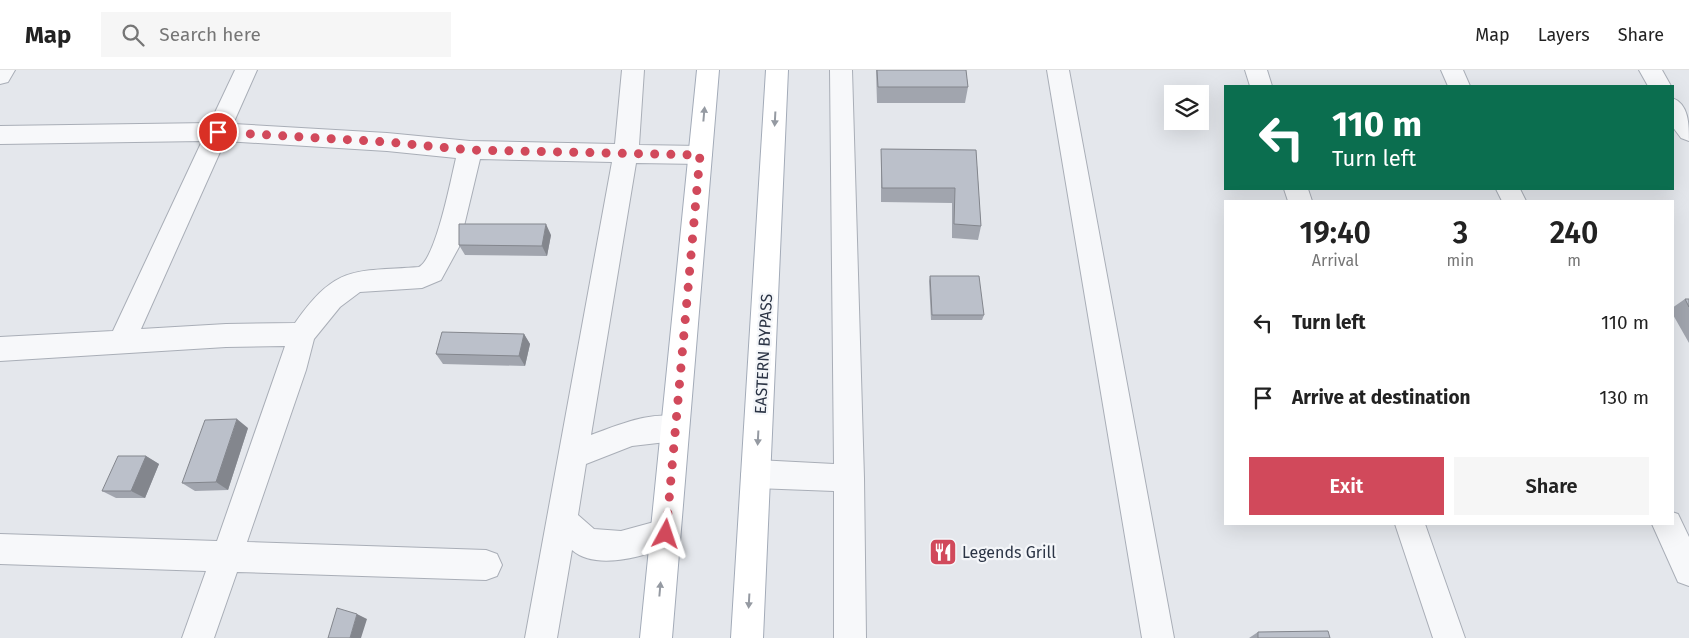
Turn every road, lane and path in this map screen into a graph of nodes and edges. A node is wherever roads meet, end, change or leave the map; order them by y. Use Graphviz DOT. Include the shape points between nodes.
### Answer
graph roads {
  1 [pos="4,70"];
  2 [pos="246,70"];
  3 [pos="633,70"];
  4 [pos="708,70"];
  5 [pos="777,70"];
  6 [pos="841,70"];
  7 [pos="1058,70"];
  8 [pos="1256,70"];
  9 [pos="1452,70"];
  10 [pos="1650,70"];
  11 [pos="0,76"];
  12 [pos="1261,85"];
  13 [pos="1460,85"];
  14 [pos="1659,85"];
  15 [pos="1674,109"];
  16 [pos="218,132"];
  17 [pos="1689,132"];
  18 [pos="0,135"];
  19 [pos="470,150"];
  20 [pos="626,154"];
  21 [pos="700,155"];
  22 [pos="302,335"];
  23 [pos="122,342"];
  24 [pos="0,349"];
  25 [pos="675,428"];
  26 [pos="572,456"];
  27 [pos="756,474"];
  28 [pos="849,478"];
  29 [pos="562,521"];
  30 [pos="1410,525"];
  31 [pos="1667,525"];
  32 [pos="666,534"];
  33 [pos="0,549"];
  34 [pos="227,556"];
  35 [pos="486,564"];
  36 [pos="1689,571"];
  37 [pos="198,638"];
  38 [pos="541,638"];
  39 [pos="656,638"];
  40 [pos="747,638"];
  41 [pos="850,638"];
  42 [pos="1158,638"];
  43 [pos="1449,638"];
  1 -- 11 [label="street"];
  2 -- 16 [label="street"];
  3 -- 20 [label="street"];
  21 -- 4 [label="main road, one-way"];
  5 -- 27 [label="main road, EASTERN BYPASS, one-way"];
  6 -- 28 [label="street"];
  7 -- 42 [label="street"];
  8 -- 12 [label="street"];
  9 -- 13 [label="street"];
  10 -- 14 [label="street"];
  15 -- 17 [label="street"];
  16 -- 18 [label="street"];
  16 -- 19 [label="street"];
  16 -- 23 [label="street"];
  19 -- 20 [label="street"];
  19 -- 22 [label="street" via="446,247 432,272 422,277 353,283 329,300"];
  20 -- 21 [label="street"];
  20 -- 26 [label="street"];
  21 -- 25 [label="main road"];
  22 -- 23 [label="street" via="230,334"];
  22 -- 34 [label="street"];
  23 -- 24 [label="street"];
  25 -- 26 [label="street" via="631,433"];
  25 -- 32 [label="main road"];
  26 -- 29 [label="street"];
  27 -- 28 [label="street"];
  27 -- 40 [label="main road, EASTERN BYPASS, one-way"];
  28 -- 41 [label="street"];
  29 -- 32 [label="street" via="588,544 621,546"];
  29 -- 38 [label="street"];
  30 -- 43 [label="street"];
  31 -- 36 [label="street"];
  39 -- 32 [label="main road, one-way"];
  33 -- 34 [label="street"];
  34 -- 35 [label="street"];
  34 -- 37 [label="street"];
}
